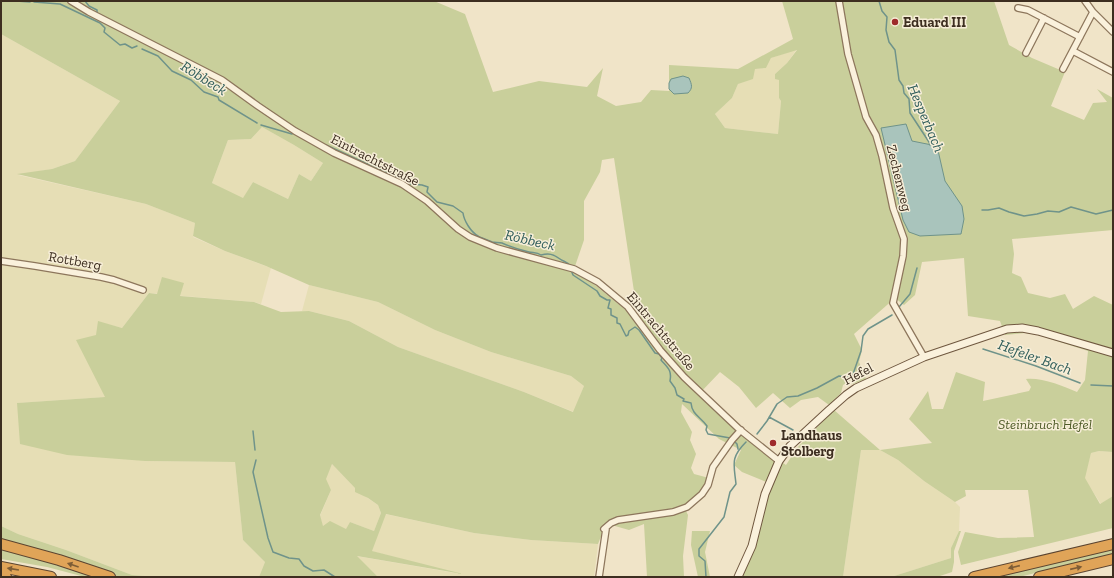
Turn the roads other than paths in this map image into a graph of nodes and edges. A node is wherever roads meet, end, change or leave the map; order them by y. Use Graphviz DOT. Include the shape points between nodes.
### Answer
graph roads {
  1 [pos="71,1"];
  2 [pos="839,1"];
  3 [pos="1085,1"];
  4 [pos="1018,8"];
  5 [pos="1093,12"];
  6 [pos="1044,18"];
  7 [pos="1113,32"];
  8 [pos="1080,37"];
  9 [pos="1072,51"];
  10 [pos="1026,53"];
  11 [pos="1063,69"];
  12 [pos="1113,72"];
  13 [pos="1,261"];
  14 [pos="143,290"];
  15 [pos="1113,353"];
  16 [pos="924,357"];
  17 [pos="741,430"];
  18 [pos="779,461"];
  19 [pos="1,544"];
  20 [pos="1113,544"];
  21 [pos="1113,560"];
  22 [pos="1,567"];
  23 [pos="1,576"];
  24 [pos="6,577"];
  25 [pos="51,577"];
  26 [pos="110,577"];
  27 [pos="599,577"];
  28 [pos="738,577"];
  29 [pos="974,577"];
  30 [pos="1039,577"];
  1 -- 17 [label="street, Eintrachtstraße" via="222,80 295,131 334,153 402,184 470,237 497,248 574,269 598,282 628,307 684,377"];
  2 -- 16 [label="street, Zechenweg" via="848,54 866,117 876,135 893,208 904,239 893,303"];
  3 -- 5 [label="street"];
  4 -- 6 [label="street"];
  5 -- 7 [label="street"];
  5 -- 8 [label="street"];
  6 -- 8 [label="street"];
  6 -- 10 [label="street"];
  8 -- 9 [label="street"];
  9 -- 11 [label="street"];
  9 -- 12 [label="street"];
  13 -- 14 [label="street, Rottberg" via="101,277"];
  15 -- 16 [label="main road, Hefel" via="1022,328 1007,329"];
  16 -- 18 [label="main road, Hefel" via="846,394 790,446"];
  17 -- 18 [label="street, Eintrachtstraße"];
  17 -- 27 [label="street" via="713,467 708,485 702,494 687,507 673,512 618,520 605,529"];
  18 -- 28 [label="main road, Hefel" via="768,486 752,546"];
  26 -- 19 [label="highway, one-way"];
  20 -- 29 [label="highway, one-way"];
  30 -- 21 [label="highway, one-way"];
  25 -- 22 [label="highway, one-way"];
  23 -- 24 [label="highway"];
}
